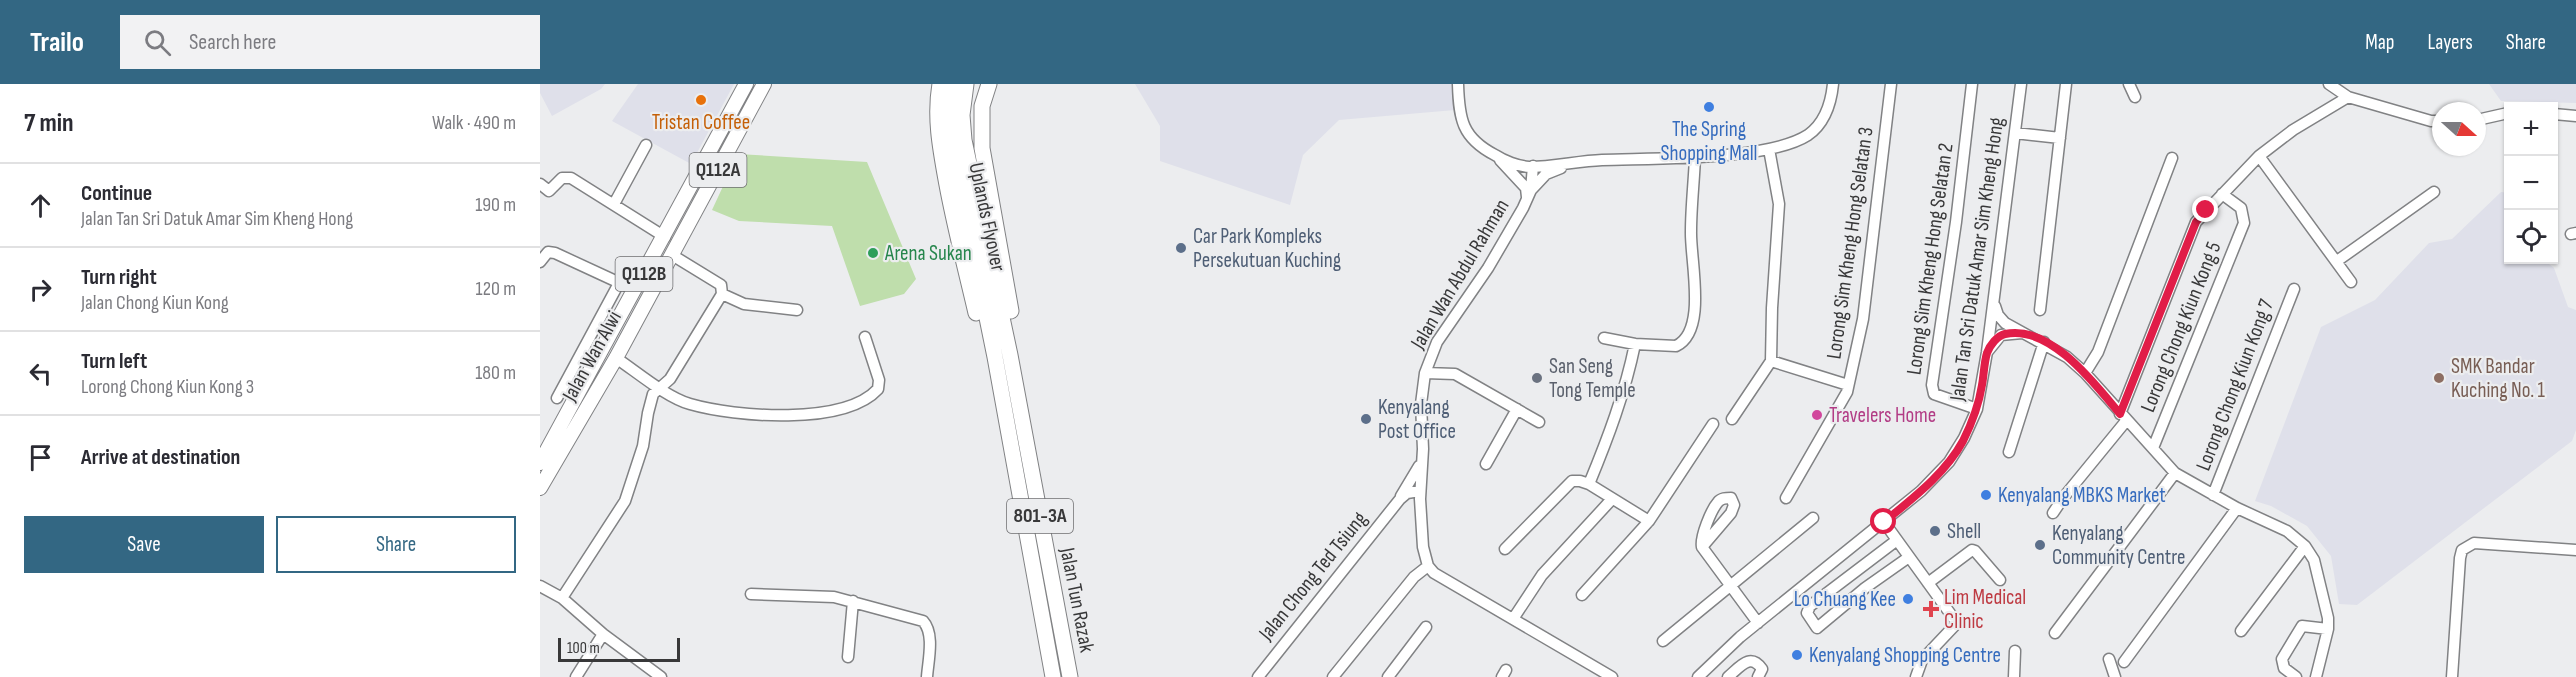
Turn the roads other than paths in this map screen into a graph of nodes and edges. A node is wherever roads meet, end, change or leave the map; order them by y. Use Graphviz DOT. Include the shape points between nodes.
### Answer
graph roads {
  1 [pos="746,84"];
  2 [pos="764,84"];
  3 [pos="940,84"];
  4 [pos="952,84"];
  5 [pos="966,84"];
  6 [pos="989,84"];
  7 [pos="1458,84"];
  8 [pos="1833,84"];
  9 [pos="1891,84"];
  10 [pos="1972,84"];
  11 [pos="2021,84"];
  12 [pos="2066,84"];
  13 [pos="2129,84"];
  14 [pos="2329,84"];
  15 [pos="2135,97"];
  16 [pos="2348,97"];
  17 [pos="2504,114"];
  18 [pos="2558,114"];
  19 [pos="2576,116"];
  20 [pos="2486,118"];
  21 [pos="2432,119"];
  22 [pos="2015,133"];
  23 [pos="2060,138"];
  24 [pos="646,145"];
  25 [pos="1769,149"];
  26 [pos="1495,155"];
  27 [pos="2259,156"];
  28 [pos="1695,157"];
  29 [pos="2172,158"];
  30 [pos="1575,163"];
  31 [pos="1533,166"];
  32 [pos="540,184"];
  33 [pos="2434,192"];
  34 [pos="2222,194"];
  35 [pos="1529,196"];
  36 [pos="614,204"];
  37 [pos="665,237"];
  38 [pos="672,255"];
  39 [pos="2337,261"];
  40 [pos="540,262"];
  41 [pos="2351,282"];
  42 [pos="619,283"];
  43 [pos="2294,289"];
  44 [pos="635,290"];
  45 [pos="722,294"];
  46 [pos="1994,301"];
  47 [pos="797,310"];
  48 [pos="2040,310"];
  49 [pos="2028,334"];
  50 [pos="864,338"];
  51 [pos="1604,338"];
  52 [pos="2044,342"];
  53 [pos="1635,344"];
  54 [pos="1987,352"];
  55 [pos="1002,356"];
  56 [pos="616,358"];
  57 [pos="1772,361"];
  58 [pos="1425,373"];
  59 [pos="2085,373"];
  60 [pos="1848,385"];
  61 [pos="660,387"];
  62 [pos="1001,389"];
  63 [pos="1017,391"];
  64 [pos="557,398"];
  65 [pos="1516,409"];
  66 [pos="1977,409"];
  67 [pos="1732,418"];
  68 [pos="2123,418"];
  69 [pos="1539,422"];
  70 [pos="1713,424"];
  71 [pos="545,445"];
  72 [pos="2153,448"];
  73 [pos="2009,452"];
  74 [pos="540,463"];
  75 [pos="1421,463"];
  76 [pos="1486,464"];
  77 [pos="2175,473"];
  78 [pos="1589,484"];
  79 [pos="540,488"];
  80 [pos="1420,495"];
  81 [pos="2213,495"];
  82 [pos="1786,498"];
  83 [pos="1400,499"];
  84 [pos="1612,500"];
  85 [pos="2237,508"];
  86 [pos="2053,513"];
  87 [pos="1813,518"];
  88 [pos="1649,521"];
  89 [pos="1884,522"];
  90 [pos="1897,540"];
  91 [pos="2305,546"];
  92 [pos="1702,547"];
  93 [pos="1504,549"];
  94 [pos="2576,550"];
  95 [pos="1909,557"];
  96 [pos="1428,567"];
  97 [pos="2000,580"];
  98 [pos="1928,583"];
  99 [pos="540,586"];
  100 [pos="1729,587"];
  101 [pos="751,594"];
  102 [pos="1582,595"];
  103 [pos="562,598"];
  104 [pos="853,601"];
  105 [pos="1513,619"];
  106 [pos="1758,623"];
  107 [pos="1426,627"];
  108 [pos="2328,629"];
  109 [pos="2241,631"];
  110 [pos="2055,633"];
  111 [pos="603,634"];
  112 [pos="1663,641"];
  113 [pos="2015,651"];
  114 [pos="848,657"];
  115 [pos="2109,658"];
  116 [pos="2124,662"];
  117 [pos="1337,676"];
  118 [pos="576,677"];
  119 [pos="661,677"];
  120 [pos="927,677"];
  121 [pos="1053,677"];
  122 [pos="1070,677"];
  123 [pos="1258,677"];
  124 [pos="1388,677"];
  125 [pos="1612,677"];
  126 [pos="1698,677"];
  127 [pos="1728,677"];
  128 [pos="1758,677"];
  129 [pos="1916,677"];
  130 [pos="2014,677"];
  131 [pos="2115,677"];
  132 [pos="2296,677"];
  133 [pos="2316,677"];
  134 [pos="2452,677"];
  1 -- 37 [label="main road, Jalan Wan Alwi / Q112B"];
  2 -- 38 [label="main road, Jalan Wan Alwi / Q112A"];
  3 -- 62 [label="highway" via="939,140 955,228 987,359"];
  4 -- 55 [label="highway, Uplands Flyover" via="951,141"];
  5 -- 55 [label="highway, Uplands Flyover" via="963,140"];
  6 -- 63 [label="highway" via="982,106 981,148 1017,349"];
  7 -- 26 [label="street" via="1467,133"];
  8 -- 25 [label="street" via="1829,107 1817,128 1798,140"];
  9 -- 60 [label="street, Lorong Sim Kheng Hong Selatan 3" via="1863,319"];
  10 -- 66 [label="street, Lorong Sim Kheng Hong Selatan 2" via="1932,386 1934,394"];
  11 -- 22 [label="street, Jalan Tan Sri Datuk Amar Sim Kheng Hong"];
  12 -- 23 [label="street"];
  13 -- 15 [label="street"];
  14 -- 16 [label="street"];
  16 -- 21 [label="street"];
  16 -- 27 [label="street"];
  17 -- 20 [label="street"];
  18 -- 19 [label="street"];
  22 -- 23 [label="street"];
  22 -- 46 [label="street, Jalan Tan Sri Datuk Amar Sim Kheng Hong"];
  23 -- 48 [label="street"];
  24 -- 36 [label="street"];
  25 -- 28 [label="street"];
  25 -- 57 [label="street" via="1779,204"];
  26 -- 31 [label="street"];
  26 -- 35 [label="street"];
  27 -- 34 [label="street"];
  27 -- 39 [label="street"];
  28 -- 30 [label="street"];
  28 -- 53 [label="street" via="1692,328 1676,346"];
  29 -- 59 [label="street" via="2098,352"];
  30 -- 31 [label="street"];
  30 -- 35 [label="street" via="1546,174"];
  31 -- 35 [label="street, Jalan Wan Abdul Rahman"];
  32 -- 36 [label="street" via="549,191 562,178 571,178"];
  33 -- 39 [label="street"];
  34 -- 68 [label="street" via="2196,222"];
  34 -- 72 [label="street, Lorong Chong Kiun Kong 5" via="2241,208 2244,223"];
  35 -- 58 [label="street, Jalan Wan Abdul Rahman" via="1488,268 1437,342"];
  36 -- 37 [label="street"];
  37 -- 44 [label="main road, Jalan Wan Alwi / Q112B"];
  38 -- 45 [label="street" via="721,285"];
  38 -- 56 [label="main road, Jalan Wan Alwi / Q112A"];
  39 -- 41 [label="street"];
  40 -- 42 [label="street" via="548,252 555,253"];
  42 -- 44 [label="street"];
  42 -- 64 [label="street"];
  43 -- 81 [label="street, Lorong Chong Kiun Kong 7"];
  44 -- 71 [label="main road, Jalan Wan Alwi / Q112B"];
  45 -- 47 [label="street" via="744,304"];
  45 -- 61 [label="street" via="670,379"];
  46 -- 49 [label="street" via="2005,323"];
  46 -- 54 [label="street, Jalan Tan Sri Datuk Amar Sim Kheng Hong"];
  49 -- 52 [label="street"];
  49 -- 54 [label="street" via="2001,335"];
  50 -- 61 [label="street" via="879,380 878,388 842,409 771,415 710,408 690,404"];
  51 -- 53 [label="street"];
  52 -- 59 [label="street"];
  52 -- 73 [label="street"];
  53 -- 78 [label="street" via="1628,380"];
  54 -- 66 [label="street, Jalan Tan Sri Datuk Amar Sim Kheng Hong"];
  55 -- 62 [label="highway, Jalan Tun Razak"];
  55 -- 63 [label="highway, Jalan Tun Razak / 801-3A"];
  56 -- 61 [label="street"];
  56 -- 79 [label="main road, Jalan Wan Alwi / Q112A"];
  57 -- 60 [label="street"];
  57 -- 67 [label="street"];
  58 -- 65 [label="street" via="1455,374"];
  58 -- 75 [label="street, Jalan Wan Abdul Rahman"];
  59 -- 68 [label="street"];
  60 -- 82 [label="street, Lorong Sim Kheng Hong Selatan 3" via="1845,398"];
  61 -- 103 [label="street" via="651,399 644,446 626,501"];
  62 -- 121 [label="highway, Jalan Tun Razak"];
  63 -- 122 [label="highway, Jalan Tun Razak / 801-3A"];
  65 -- 69 [label="street"];
  65 -- 76 [label="street"];
  66 -- 89 [label="street, Jalan Tan Sri Datuk Amar Sim Kheng Hong" via="1949,462 1921,492"];
  68 -- 72 [label="street"];
  68 -- 86 [label="street"];
  70 -- 88 [label="street"];
  71 -- 74 [label="main road, Jalan Wan Alwi / Q112B"];
  72 -- 77 [label="street"];
  75 -- 80 [label="street, Jalan Wan Abdul Rahman"];
  75 -- 83 [label="street, Jalan Chong Ted Tsiung"];
  77 -- 81 [label="street"];
  77 -- 110 [label="street"];
  78 -- 84 [label="street"];
  78 -- 93 [label="street" via="1572,481"];
  80 -- 83 [label="street"];
  80 -- 96 [label="street, Jalan Wan Abdul Rahman" via="1422,541"];
  81 -- 85 [label="street"];
  83 -- 123 [label="street, Jalan Chong Ted Tsiung"];
  84 -- 88 [label="street"];
  84 -- 105 [label="street" via="1542,575"];
  85 -- 91 [label="street" via="2287,531"];
  85 -- 116 [label="street"];
  87 -- 100 [label="street"];
  88 -- 102 [label="street"];
  89 -- 90 [label="street"];
  89 -- 106 [label="street, Jalan Tan Sri Datuk Amar Sim Kheng Hong"];
  90 -- 95 [label="street"];
  90 -- 95 [label="street" via="1810,606 1807,613 1817,628"];
  91 -- 108 [label="street" via="2314,560 2321,585"];
  91 -- 109 [label="street"];
  92 -- 100 [label="street"];
  94 -- 134 [label="street" via="2474,543 2462,550"];
  95 -- 98 [label="street"];
  96 -- 105 [label="street"];
  96 -- 117 [label="street" via="1414,578"];
  97 -- 98 [label="street" via="1972,550"];
  98 -- 129 [label="street" via="1957,623 1922,660"];
  99 -- 103 [label="street"];
  100 -- 106 [label="street"];
  100 -- 112 [label="street"];
  101 -- 104 [label="street"];
  103 -- 111 [label="street"];
  104 -- 114 [label="street"];
  104 -- 120 [label="street" via="916,618 928,626"];
  105 -- 125 [label="street"];
  106 -- 126 [label="street, Jalan Tan Sri Datuk Amar Sim Kheng Hong"];
  107 -- 124 [label="street"];
  108 -- 132 [label="street" via="2302,626 2297,632 2282,659 2284,668"];
  108 -- 133 [label="street"];
  111 -- 118 [label="street"];
  111 -- 119 [label="street"];
  113 -- 130 [label="street"];
  115 -- 131 [label="street"];
  127 -- 128 [label="street" via="1751,660 1762,669"];
}
